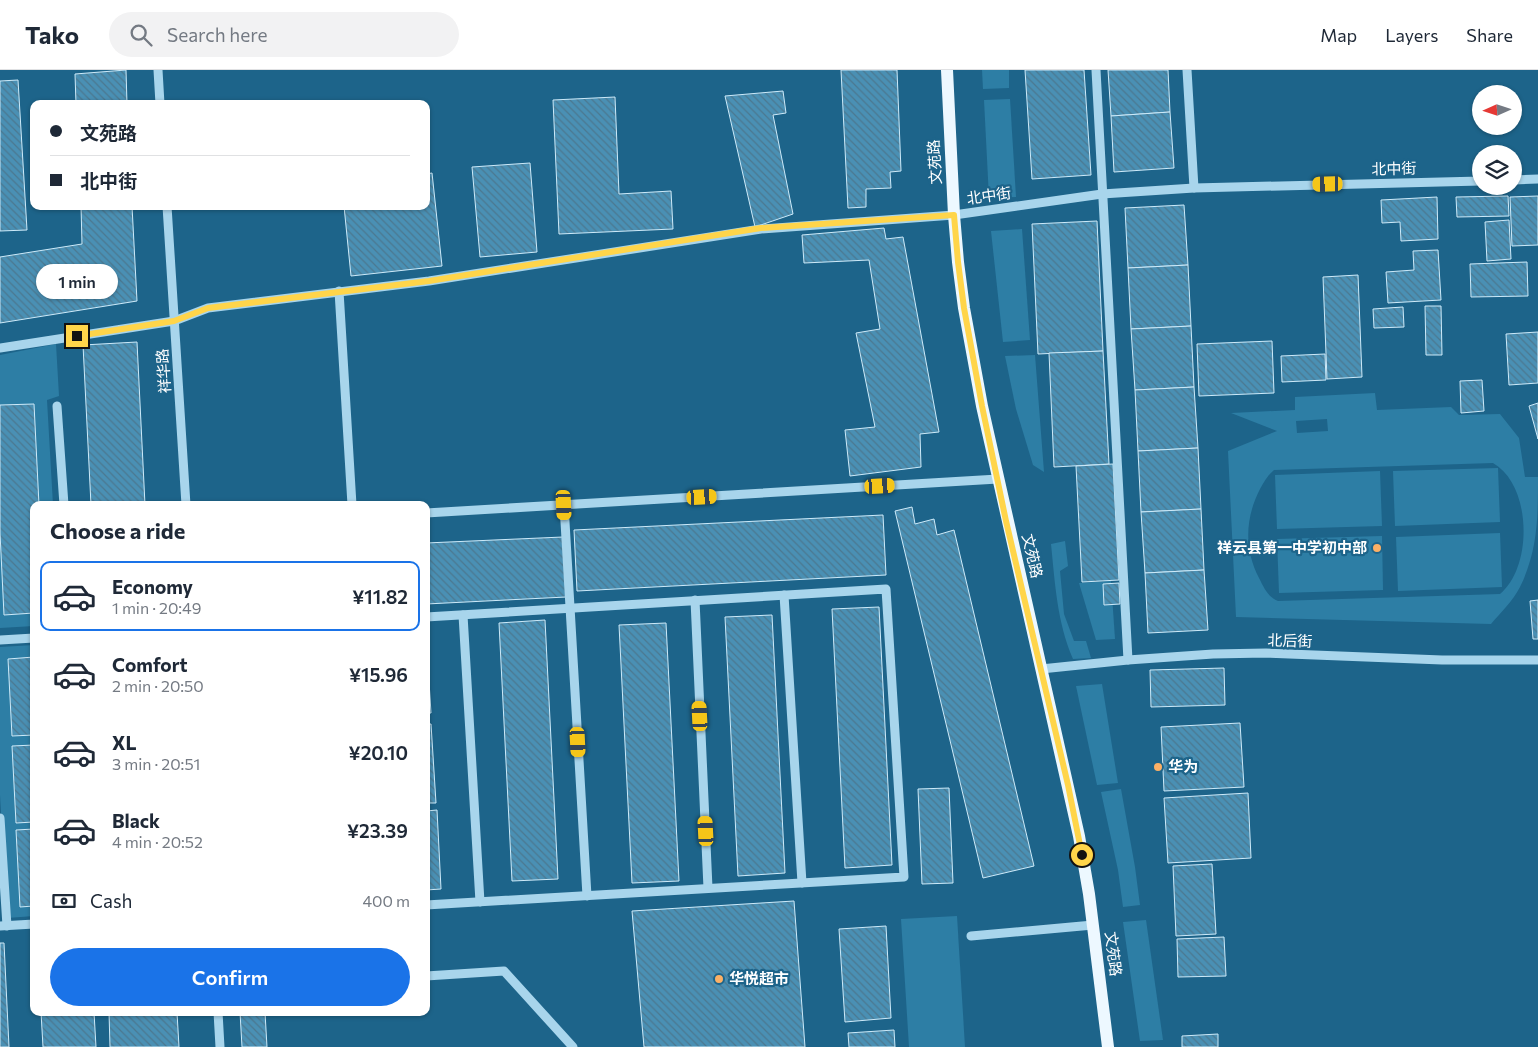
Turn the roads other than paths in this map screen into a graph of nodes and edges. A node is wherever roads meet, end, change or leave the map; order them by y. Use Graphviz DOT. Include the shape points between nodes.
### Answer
graph roads {
  1 [pos="158,70"];
  2 [pos="947,70"];
  3 [pos="1096,70"];
  4 [pos="1187,70"];
  5 [pos="160,100"];
  6 [pos="1522,180"];
  7 [pos="1538,180"];
  8 [pos="1472,181"];
  9 [pos="1194,188"];
  10 [pos="1102,194"];
  11 [pos="167,210"];
  12 [pos="954,215"];
  13 [pos="339,292"];
  14 [pos="174,321"];
  15 [pos="0,348"];
  16 [pos="57,406"];
  17 [pos="998,479"];
  18 [pos="64,501"];
  19 [pos="186,501"];
  20 [pos="352,501"];
  21 [pos="564,505"];
  22 [pos="430,513"];
  23 [pos="784,595"];
  24 [pos="695,600"];
  25 [pos="570,608"];
  26 [pos="463,614"];
  27 [pos="430,617"];
  28 [pos="30,638"];
  29 [pos="0,640"];
  30 [pos="1128,660"];
  31 [pos="1538,660"];
  32 [pos="1041,669"];
  33 [pos="0,818"];
  34 [pos="802,883"];
  35 [pos="708,888"];
  36 [pos="587,896"];
  37 [pos="480,902"];
  38 [pos="430,905"];
  39 [pos="30,924"];
  40 [pos="1093,925"];
  41 [pos="3,926"];
  42 [pos="971,936"];
  43 [pos="430,976"];
  44 [pos="218,1016"];
  45 [pos="220,1047"];
  46 [pos="572,1047"];
  47 [pos="1108,1047"];
  1 -- 5 [label="street"];
  2 -- 12 [label="main road, 文苑路"];
  3 -- 10 [label="street"];
  4 -- 9 [label="street"];
  6 -- 7 [label="street"];
  8 -- 9 [label="street, 北中街"];
  9 -- 10 [label="street, 北中街"];
  10 -- 12 [label="street, 北中街"];
  10 -- 30 [label="street"];
  11 -- 14 [label="street, 祥华路"];
  12 -- 13 [label="street, 北中街" via="761,228 429,281"];
  12 -- 17 [label="main road, 文苑路" via="964,308"];
  13 -- 14 [label="street, 北中街" via="208,308"];
  13 -- 20 [label="street"];
  14 -- 15 [label="street, 北中街"];
  14 -- 19 [label="street, 祥华路"];
  16 -- 18 [label="street"];
  17 -- 21 [label="street"];
  17 -- 32 [label="main road, 文苑路"];
  21 -- 22 [label="street"];
  21 -- 25 [label="street"];
  23 -- 24 [label="street"];
  23 -- 34 [label="street"];
  23 -- 34 [label="street" via="886,589 904,877"];
  24 -- 25 [label="street"];
  24 -- 35 [label="street"];
  25 -- 26 [label="street"];
  25 -- 36 [label="street"];
  26 -- 27 [label="street"];
  26 -- 37 [label="street"];
  28 -- 29 [label="street"];
  30 -- 31 [label="street, 北后街" via="1266,653"];
  30 -- 32 [label="street, 北后街"];
  32 -- 40 [label="main road, 文苑路" via="1079,836"];
  33 -- 41 [label="street"];
  34 -- 35 [label="street"];
  35 -- 36 [label="street"];
  36 -- 37 [label="street"];
  37 -- 38 [label="street"];
  39 -- 41 [label="street"];
  40 -- 42 [label="street"];
  40 -- 47 [label="main road, 文苑路"];
  43 -- 46 [label="street" via="504,971"];
  44 -- 45 [label="street"];
}
